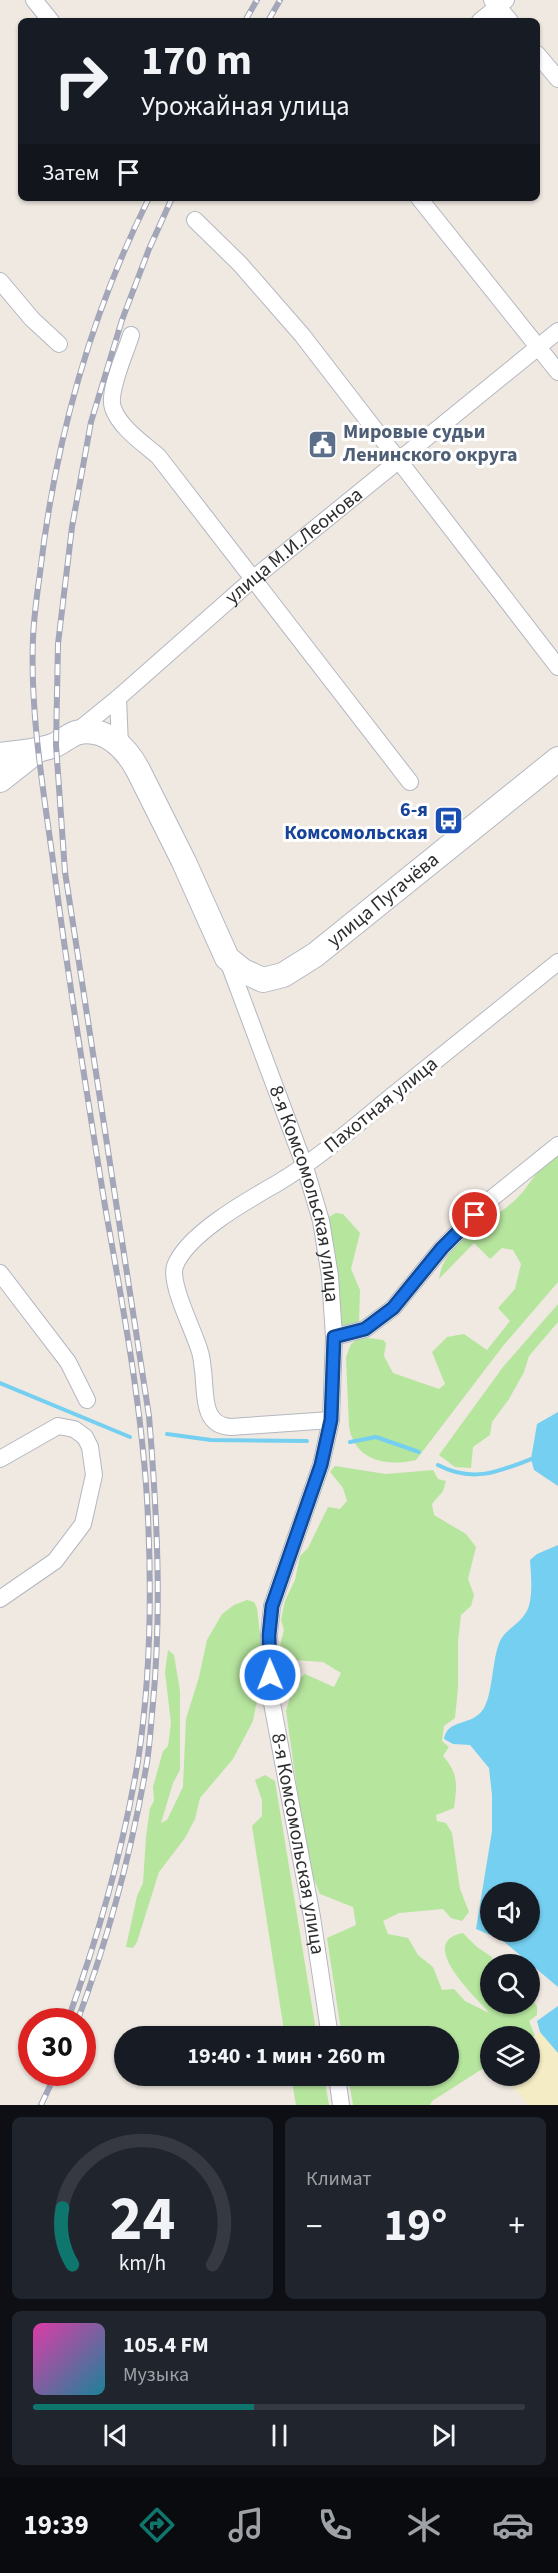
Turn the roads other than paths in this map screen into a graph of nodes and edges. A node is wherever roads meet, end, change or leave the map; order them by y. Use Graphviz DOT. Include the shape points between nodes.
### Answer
graph roads {
  1 [pos="34,0"];
  2 [pos="499,2"];
  3 [pos="49,18"];
  4 [pos="483,18"];
  5 [pos="508,18"];
  6 [pos="540,58"];
  7 [pos="558,79"];
  8 [pos="421,201"];
  9 [pos="195,220"];
  10 [pos="0,281"];
  11 [pos="558,331"];
  12 [pos="131,335"];
  13 [pos="59,344"];
  14 [pos="538,347"];
  15 [pos="558,372"];
  16 [pos="399,460"];
  17 [pos="254,578"];
  18 [pos="558,667"];
  19 [pos="118,698"];
  20 [pos="56,743"];
  21 [pos="120,746"];
  22 [pos="0,755"];
  23 [pos="558,759"];
  24 [pos="0,780"];
  25 [pos="410,783"];
  26 [pos="227,958"];
  27 [pos="558,962"];
  28 [pos="262,980"];
  29 [pos="248,1014"];
  30 [pos="558,1145"];
  31 [pos="305,1167"];
  32 [pos="0,1273"];
  33 [pos="334,1337"];
  34 [pos="87,1400"];
  35 [pos="331,1420"];
  36 [pos="0,1459"];
  37 [pos="0,1599"];
  38 [pos="328,2026"];
  39 [pos="338,2086"];
  40 [pos="341,2105"];
  1 -- 3 [label="street"];
  2 -- 4 [label="street"];
  2 -- 5 [label="street"];
  6 -- 7 [label="street"];
  8 -- 14 [label="street"];
  9 -- 16 [label="street" via="302,335"];
  10 -- 13 [label="street"];
  11 -- 14 [label="street, улица М.И.Леонова"];
  12 -- 17 [label="street" via="112,392 112,407 125,427 158,456"];
  14 -- 15 [label="street"];
  14 -- 16 [label="street, улица М.И.Леонова"];
  16 -- 17 [label="street, улица М.И.Леонова"];
  16 -- 18 [label="street"];
  17 -- 19 [label="street, улица М.И.Леонова"];
  17 -- 25 [label="street"];
  19 -- 20 [label="street, улица М.И.Леонова"];
  19 -- 21 [label="street"];
  20 -- 21 [label="main road" via="88,741"];
  20 -- 22 [label="main road"];
  20 -- 24 [label="main road"];
  21 -- 26 [label="main road, 8-я Комсомольская улица" via="131,756"];
  23 -- 28 [label="main road, улица Пугачёва" via="315,955 283,975"];
  26 -- 28 [label="main road"];
  26 -- 29 [label="street, 8-я Комсомольская улица"];
  27 -- 31 [label="street, Пахотная улица"];
  28 -- 29 [label="street" via="252,995"];
  29 -- 31 [label="street, 8-я Комсомольская улица"];
  30 -- 33 [label="street" via="491,1199 442,1248 393,1308 365,1329"];
  31 -- 33 [label="street, 8-я Комсомольская улица" via="321,1221"];
  31 -- 35 [label="street, Пахотная улица" via="218,1221 184,1252 175,1267 176,1280 200,1352 207,1410 212,1421 231,1427"];
  32 -- 34 [label="street" via="68,1362"];
  33 -- 35 [label="street, 8-я Комсомольская улица"];
  35 -- 38 [label="street, 8-я Комсомольская улица" via="321,1465 272,1606 269,1635 272,1703"];
  36 -- 37 [label="street" via="58,1426 74,1429 85,1437 94,1475 82,1524 55,1561"];
  39 -- 40 [label="street"];
}
